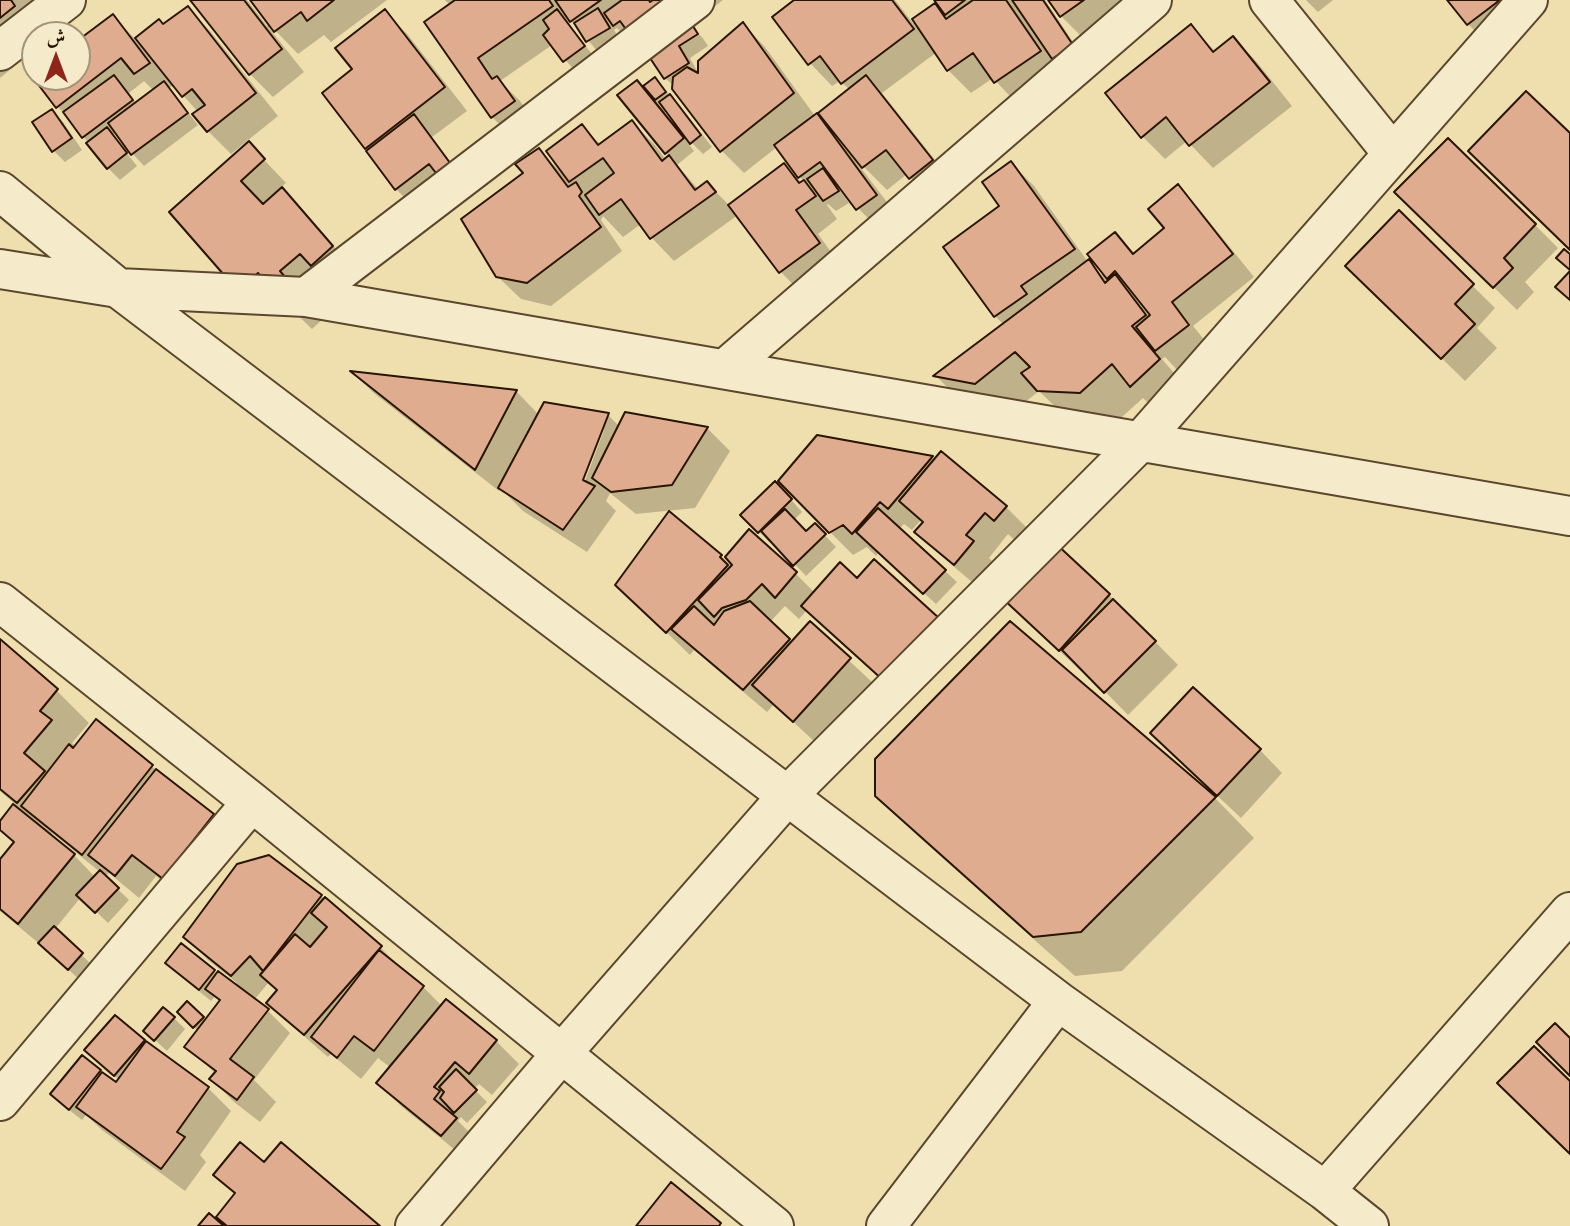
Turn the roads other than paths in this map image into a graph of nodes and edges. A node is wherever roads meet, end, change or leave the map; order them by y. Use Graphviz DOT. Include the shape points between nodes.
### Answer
graph roads {
  1 [pos="66,0"];
  2 [pos="695,0"];
  3 [pos="1152,0"];
  4 [pos="1269,0"];
  5 [pos="1528,0"];
  6 [pos="0,51"];
  7 [pos="1393,154"];
  8 [pos="0,191"];
  9 [pos="0,270"];
  10 [pos="117,288"];
  11 [pos="306,296"];
  12 [pos="725,369"];
  13 [pos="1141,442"];
  14 [pos="1570,516"];
  15 [pos="0,602"];
  16 [pos="788,795"];
  17 [pos="252,803"];
  18 [pos="1570,912"];
  19 [pos="1058,1001"];
  20 [pos="562,1053"];
  21 [pos="0,1101"];
  22 [pos="1325,1191"];
  23 [pos="415,1226"];
  24 [pos="774,1226"];
  25 [pos="886,1226"];
  26 [pos="1369,1226"];
  1 -- 6 [label="street"];
  2 -- 11 [label="street"];
  3 -- 12 [label="street"];
  4 -- 7 [label="street"];
  5 -- 7 [label="street"];
  7 -- 13 [label="street"];
  8 -- 10 [label="street"];
  9 -- 10 [label="street"];
  10 -- 11 [label="street"];
  10 -- 16 [label="street"];
  11 -- 12 [label="street"];
  12 -- 13 [label="street"];
  13 -- 14 [label="street"];
  13 -- 16 [label="street"];
  15 -- 17 [label="street"];
  16 -- 19 [label="street"];
  16 -- 20 [label="street"];
  17 -- 20 [label="street"];
  17 -- 21 [label="street"];
  18 -- 22 [label="street"];
  19 -- 22 [label="street"];
  19 -- 25 [label="street"];
  20 -- 23 [label="street"];
  20 -- 24 [label="street"];
  22 -- 26 [label="street"];
}
